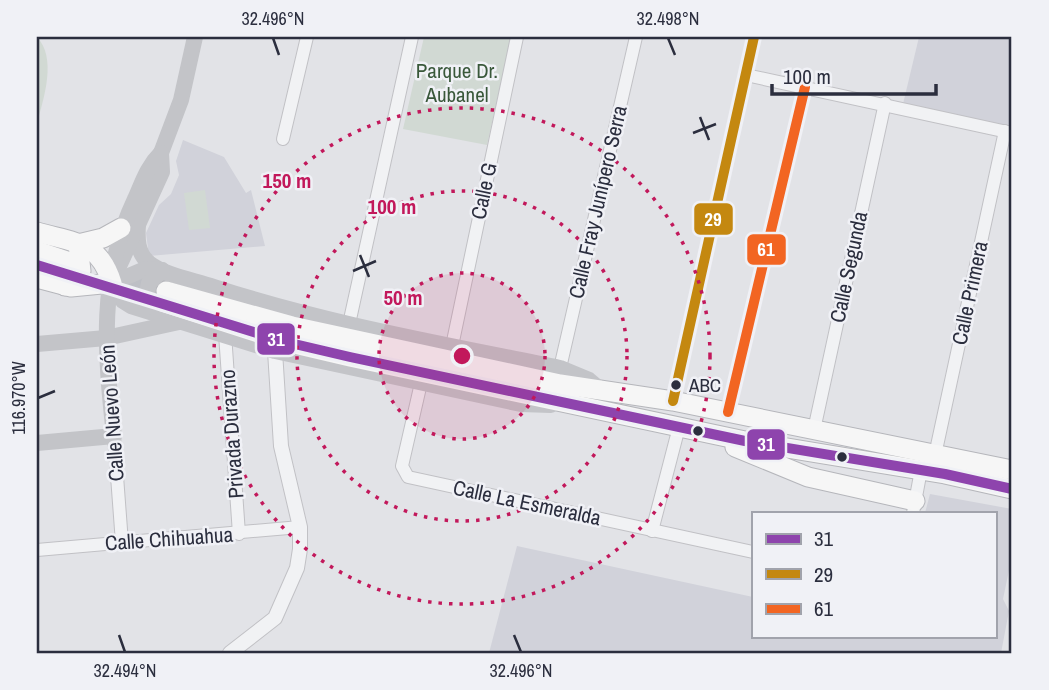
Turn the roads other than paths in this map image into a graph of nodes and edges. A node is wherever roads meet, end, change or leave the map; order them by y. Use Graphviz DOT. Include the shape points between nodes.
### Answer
graph roads {
  1 [pos="195,37"];
  2 [pos="307,37"];
  3 [pos="412,37"];
  4 [pos="517,37"];
  5 [pos="636,37"];
  6 [pos="754,37"];
  7 [pos="746,75"];
  8 [pos="805,87"];
  9 [pos="885,103"];
  10 [pos="1009,132"];
  11 [pos="283,139"];
  12 [pos="129,226"];
  13 [pos="37,232"];
  14 [pos="37,251"];
  15 [pos="37,265"];
  16 [pos="70,266"];
  17 [pos="162,270"];
  18 [pos="37,278"];
  19 [pos="112,283"];
  20 [pos="162,302"];
  21 [pos="183,322"];
  22 [pos="349,324"];
  23 [pos="225,334"];
  24 [pos="106,338"];
  25 [pos="37,344"];
  26 [pos="452,346"];
  27 [pos="275,351"];
  28 [pos="560,368"];
  29 [pos="421,383"];
  30 [pos="602,391"];
  31 [pos="673,401"];
  32 [pos="574,406"];
  33 [pos="728,412"];
  34 [pos="685,428"];
  35 [pos="814,430"];
  36 [pos="114,436"];
  37 [pos="37,443"];
  38 [pos="936,455"];
  39 [pos="921,470"];
  40 [pos="1012,470"];
  41 [pos="1012,489"];
  42 [pos="914,507"];
  43 [pos="300,527"];
  44 [pos="652,531"];
  45 [pos="239,534"];
  46 [pos="122,543"];
  47 [pos="37,550"];
  48 [pos="752,552"];
  49 [pos="230,653"];
  1 -- 12 [label="main road, Calle Nuevo León" via="181,100 161,153 147,167"];
  2 -- 11 [label="street"];
  3 -- 22 [label="street"];
  4 -- 26 [label="street, Calle G"];
  5 -- 28 [label="street, Calle Fray Junípero Serra"];
  6 -- 7 [label="street"];
  7 -- 8 [label="street"];
  7 -- 31 [label="street"];
  8 -- 9 [label="street"];
  8 -- 33 [label="street"];
  9 -- 10 [label="street"];
  9 -- 35 [label="street, Calle Segunda"];
  10 -- 38 [label="street, Calle Primera"];
  12 -- 16 [label="highway" via="103,238"];
  12 -- 17 [label="main road" via="147,262"];
  12 -- 19 [label="main road, Calle Nuevo León" via="113,256"];
  13 -- 16 [label="highway"];
  14 -- 16 [label="highway"];
  15 -- 16 [label="highway"];
  16 -- 18 [label="highway"];
  16 -- 19 [label="highway"];
  16 -- 19 [label="highway" via="102,258"];
  17 -- 19 [label="main road" via="145,270"];
  17 -- 20 [label="main road" via="149,283 146,297"];
  17 -- 22 [label="main road"];
  19 -- 20 [label="main road" via="122,301"];
  19 -- 24 [label="main road, Calle Nuevo León"];
  20 -- 21 [label="main road"];
  20 -- 30 [label="highway"];
  20 -- 32 [label="highway" via="286,342"];
  21 -- 23 [label="main road"];
  21 -- 24 [label="main road"];
  22 -- 26 [label="main road"];
  23 -- 27 [label="main road"];
  23 -- 45 [label="street, Privada Durazno"];
  24 -- 25 [label="main road"];
  24 -- 36 [label="main road, Calle Nuevo León"];
  26 -- 28 [label="main road"];
  27 -- 29 [label="main road"];
  27 -- 43 [label="street" via="281,446"];
  28 -- 30 [label="main road"];
  29 -- 32 [label="main road" via="521,404"];
  29 -- 44 [label="street, Calle La Esmeralda" via="401,466 408,477"];
  30 -- 31 [label="highway"];
  31 -- 33 [label="highway"];
  32 -- 34 [label="highway"];
  33 -- 35 [label="highway"];
  34 -- 39 [label="highway"];
  34 -- 42 [label="highway" via="808,477"];
  34 -- 44 [label="street"];
  35 -- 38 [label="highway"];
  36 -- 37 [label="main road"];
  36 -- 46 [label="street, Calle Nuevo León"];
  38 -- 40 [label="highway"];
  39 -- 41 [label="highway"];
  39 -- 42 [label="street"];
  43 -- 45 [label="street, Calle Chihuahua"];
  43 -- 49 [label="street" via="297,568 275,618"];
  44 -- 48 [label="street"];
  45 -- 46 [label="street, Calle Chihuahua"];
  46 -- 47 [label="street, Calle Chihuahua"];
}
